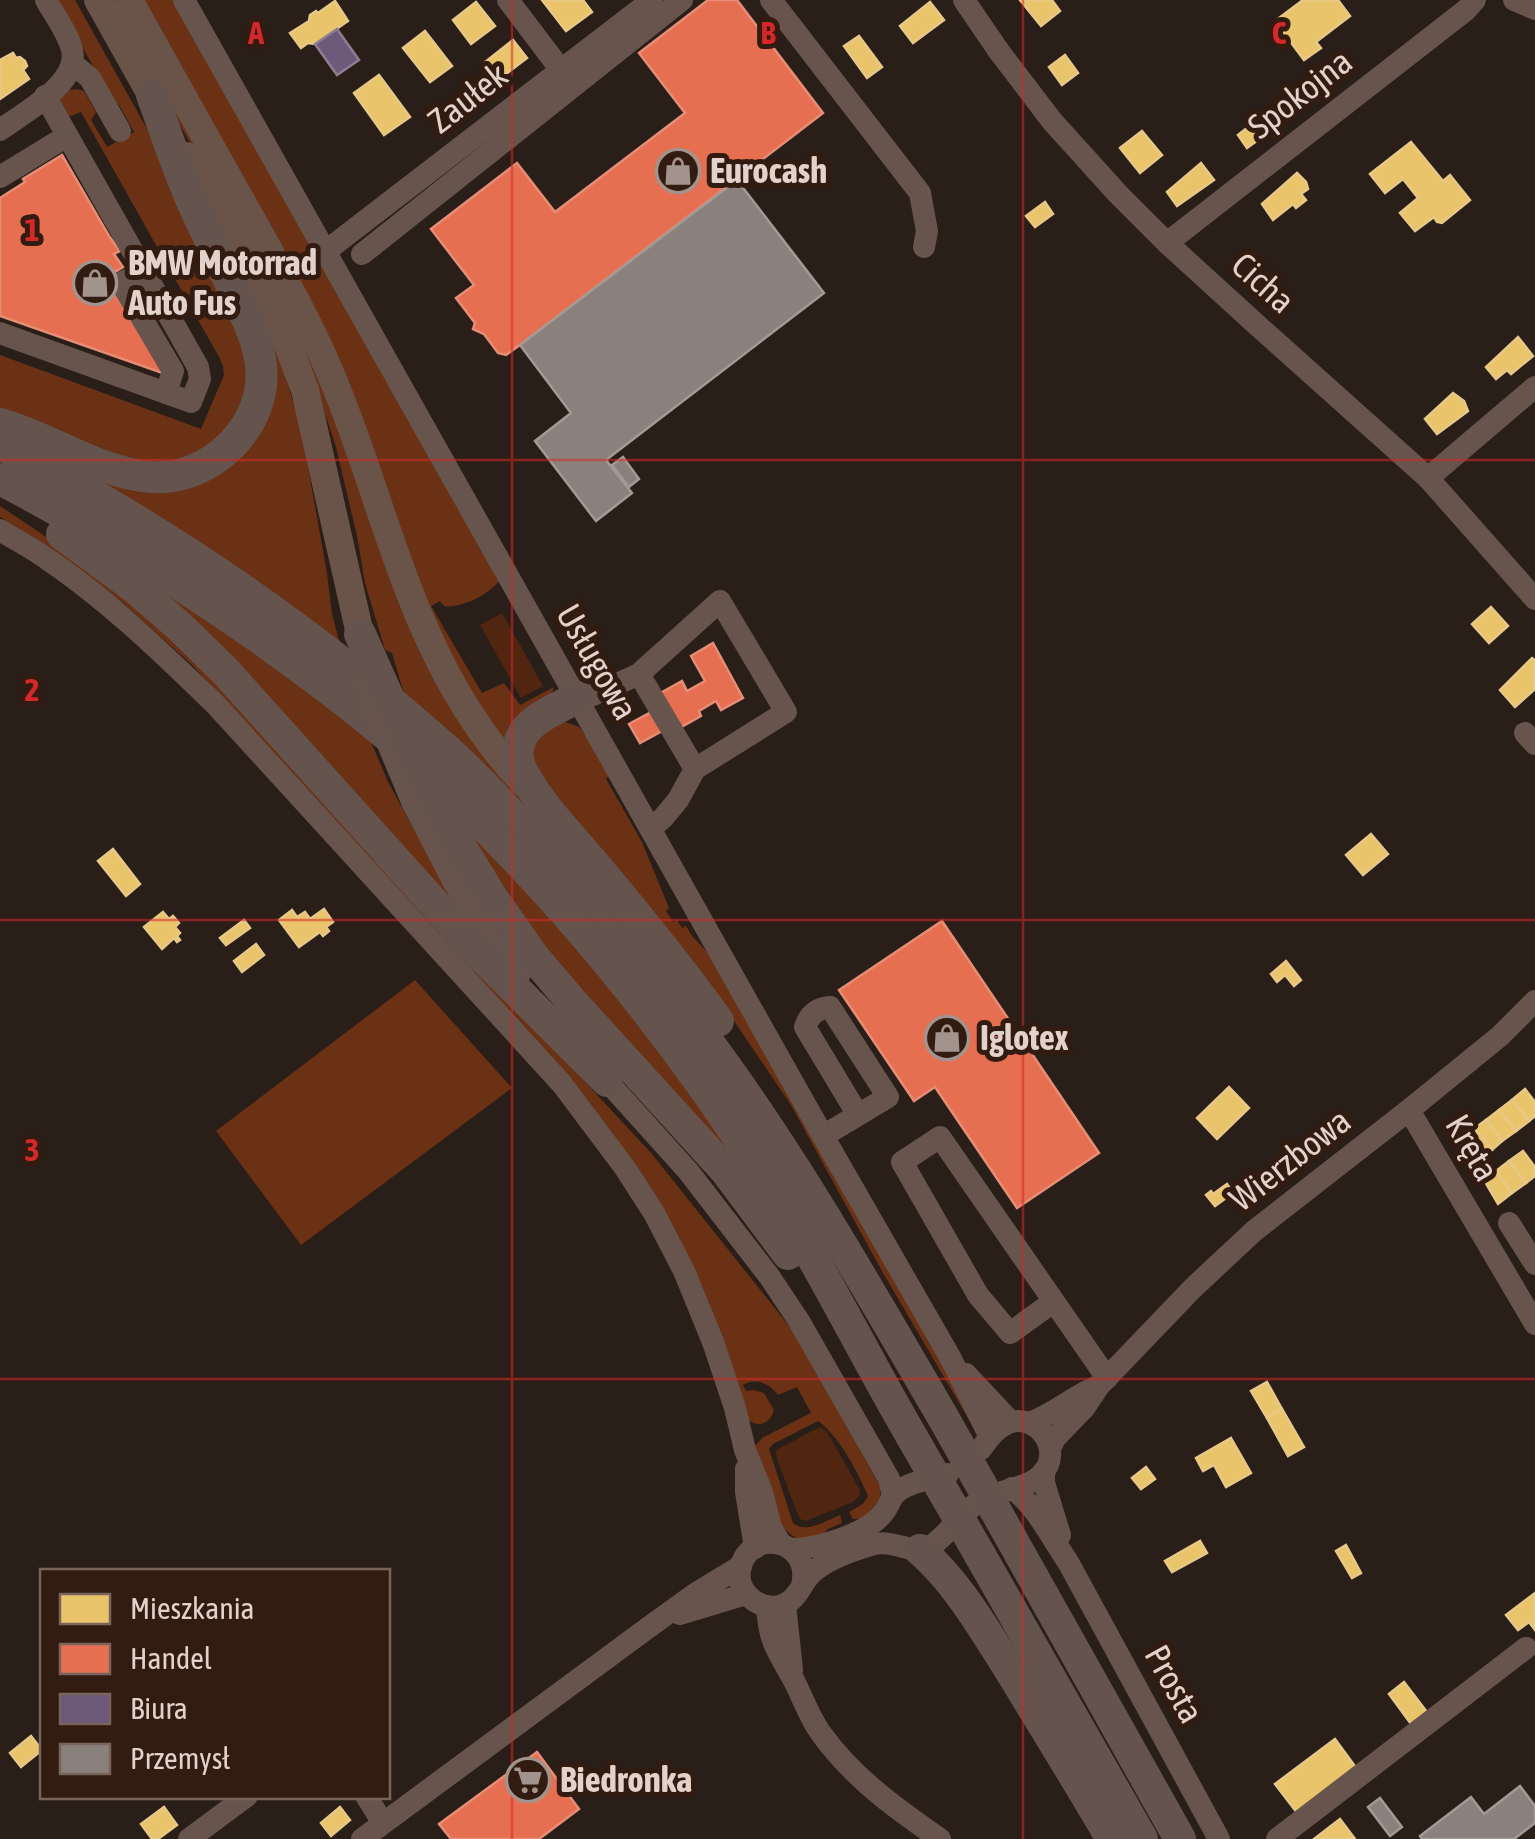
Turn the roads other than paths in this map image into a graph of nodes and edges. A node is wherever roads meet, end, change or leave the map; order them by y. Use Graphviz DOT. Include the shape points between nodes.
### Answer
graph roads {
  1 [pos="46,0"];
  2 [pos="98,0"];
  3 [pos="128,0"];
  4 [pos="184,0"];
  5 [pos="508,0"];
  6 [pos="652,0"];
  7 [pos="682,0"];
  8 [pos="771,0"];
  9 [pos="964,0"];
  10 [pos="1475,0"];
  11 [pos="1514,0"];
  12 [pos="1535,9"];
  13 [pos="72,64"];
  14 [pos="560,70"];
  15 [pos="152,95"];
  16 [pos="45,96"];
  17 [pos="0,130"];
  18 [pos="120,131"];
  19 [pos="68,136"];
  20 [pos="0,177"];
  21 [pos="1167,242"];
  22 [pos="924,247"];
  23 [pos="326,252"];
  24 [pos="362,254"];
  25 [pos="0,333"];
  26 [pos="1535,387"];
  27 [pos="0,424"];
  28 [pos="0,444"];
  29 [pos="1428,478"];
  30 [pos="0,479"];
  31 [pos="0,492"];
  32 [pos="0,530"];
  33 [pos="1535,599"];
  34 [pos="360,634"];
  35 [pos="638,674"];
  36 [pos="578,697"];
  37 [pos="695,769"];
  38 [pos="541,800"];
  39 [pos="651,828"];
  40 [pos="1535,1000"];
  41 [pos="607,1082"];
  42 [pos="1410,1110"];
  43 [pos="858,1115"];
  44 [pos="823,1136"];
  45 [pos="1509,1222"];
  46 [pos="1535,1266"];
  47 [pos="864,1281"];
  48 [pos="1511,1284"];
  49 [pos="1053,1302"];
  50 [pos="1535,1324"];
  51 [pos="950,1357"];
  52 [pos="1103,1382"];
  53 [pos="882,1386"];
  54 [pos="1020,1422"];
  55 [pos="990,1437"];
  56 [pos="745,1450"];
  57 [pos="1048,1460"];
  58 [pos="1012,1488"];
  59 [pos="889,1504"];
  60 [pos="785,1546"];
  61 [pos="908,1547"];
  62 [pos="748,1557"];
  63 [pos="1068,1562"];
  64 [pos="802,1586"];
  65 [pos="766,1601"];
  66 [pos="658,1620"];
  67 [pos="1526,1648"];
  68 [pos="243,1799"];
  69 [pos="368,1799"];
  70 [pos="383,1823"];
  71 [pos="190,1839"];
  72 [pos="362,1839"];
  73 [pos="940,1839"];
  74 [pos="1112,1839"];
  75 [pos="1142,1839"];
  76 [pos="1180,1839"];
  77 [pos="1219,1839"];
  78 [pos="1277,1839"];
  1 -- 13 [label="street" via="72,48"];
  2 -- 15 [label="main road"];
  3 -- 38 [label="main road" via="324,357 429,642 479,728"];
  4 -- 23 [label="street, Usługowa"];
  5 -- 14 [label="street"];
  6 -- 14 [label="street, Zaułek"];
  7 -- 24 [label="street"];
  8 -- 22 [label="street" via="920,192 928,230"];
  9 -- 21 [label="street, Cicha" via="1052,120"];
  10 -- 21 [label="street, Spokojna"];
  11 -- 12 [label="street"];
  13 -- 16 [label="street"];
  13 -- 18 [label="street" via="86,74"];
  14 -- 23 [label="street, Zaułek"];
  15 -- 27 [label="highway" via="254,333 261,379 250,418 237,440 206,465 151,477"];
  15 -- 34 [label="main road" via="288,345 317,436"];
  16 -- 17 [label="street"];
  16 -- 19 [label="street"];
  19 -- 20 [label="street"];
  19 -- 25 [label="street" via="200,379 191,402"];
  21 -- 29 [label="street, Cicha"];
  23 -- 36 [label="street, Usługowa"];
  26 -- 29 [label="street"];
  28 -- 47 [label="highway" via="190,554 312,639 450,753 580,888 700,1031"];
  29 -- 33 [label="street, Cicha"];
  30 -- 53 [label="highway" via="147,562 292,662 392,740 489,831 630,990 725,1118"];
  31 -- 41 [label="highway" via="180,627 476,950"];
  32 -- 56 [label="street" via="98,597 215,704 562,1084 626,1168 684,1271"];
  34 -- 41 [label="street, bridge" via="380,725 452,881"];
  34 -- 53 [label="highway, bridge" via="425,780 490,896 573,1004 726,1171"];
  35 -- 36 [label="street"];
  35 -- 37 [label="street"];
  35 -- 37 [label="street" via="720,600 786,712"];
  36 -- 38 [label="highway" via="538,720 518,745 522,770"];
  36 -- 39 [label="street, Usługowa"];
  37 -- 39 [label="street"];
  38 -- 47 [label="highway" via="685,976 766,1090"];
  39 -- 44 [label="street, Usługowa"];
  40 -- 42 [label="street, Wierzbowa"];
  41 -- 59 [label="street" via="688,1171 769,1276 889,1479"];
  42 -- 48 [label="street, Kręta"];
  42 -- 52 [label="street, Wierzbowa" via="1254,1231"];
  43 -- 44 [label="street"];
  44 -- 51 [label="street, Usługowa"];
  45 -- 46 [label="street"];
  46 -- 48 [label="street"];
  47 -- 76 [label="highway, bridge"];
  48 -- 50 [label="street, Kręta"];
  49 -- 49 [label="street" via="940,1137 902,1162 978,1295 1010,1334"];
  49 -- 52 [label="street"];
  51 -- 54 [label="street"];
  51 -- 55 [label="street"];
  52 -- 54 [label="street, Wierzbowa" via="1042,1419"];
  52 -- 57 [label="street, Wierzbowa" via="1055,1438"];
  53 -- 75 [label="highway, bridge"];
  54 -- 55 [label="street, Wierzbowa"];
  54 -- 57 [label="street" via="1042,1432"];
  55 -- 59 [label="street, Wierzbowa" via="958,1469 905,1487"];
  56 -- 60 [label="street"];
  56 -- 62 [label="street"];
  57 -- 58 [label="street" via="1033,1481"];
  57 -- 63 [label="street, Prosta" via="1044,1483"];
  58 -- 61 [label="street" via="976,1503 934,1544"];
  58 -- 63 [label="street, Prosta" via="1033,1507"];
  59 -- 60 [label="street, Wierzbowa" via="874,1522 828,1544"];
  59 -- 61 [label="street" via="884,1528"];
  60 -- 62 [label="street" via="769,1543"];
  60 -- 64 [label="street" via="802,1566"];
  61 -- 64 [label="street" via="883,1542 840,1557"];
  61 -- 74 [label="highway" via="938,1565 966,1602"];
  62 -- 65 [label="street" via="740,1577"];
  62 -- 66 [label="street"];
  63 -- 77 [label="street, Prosta"];
  64 -- 65 [label="street" via="795,1596"];
  65 -- 66 [label="street"];
  65 -- 73 [label="street" via="768,1632 818,1729 882,1798"];
  66 -- 70 [label="street"];
  67 -- 78 [label="street"];
  68 -- 71 [label="street"];
  69 -- 70 [label="street"];
  70 -- 72 [label="street"];
}
